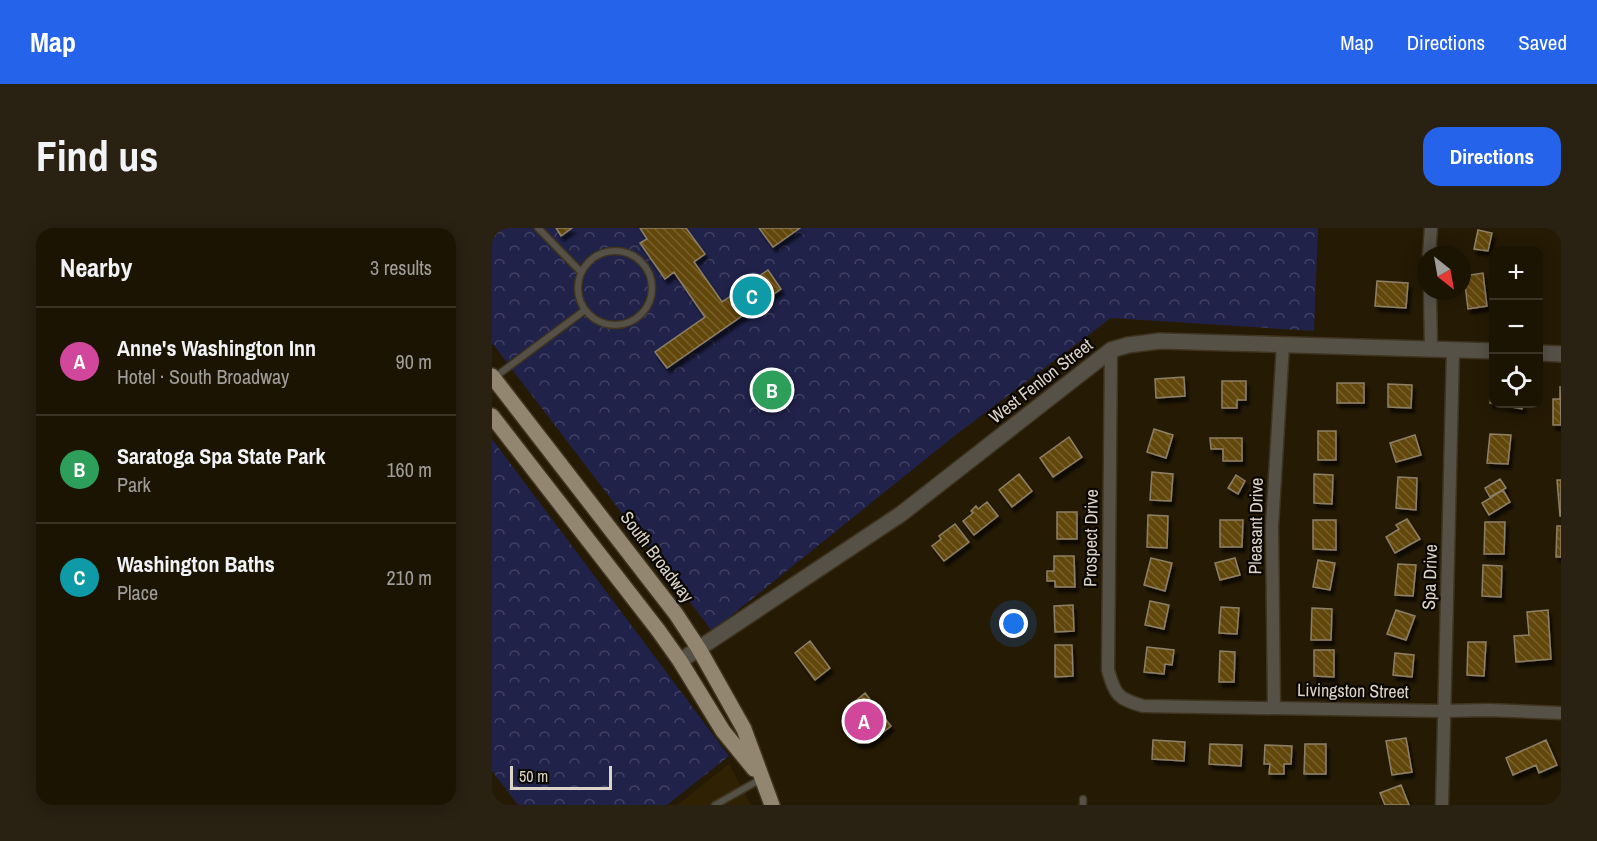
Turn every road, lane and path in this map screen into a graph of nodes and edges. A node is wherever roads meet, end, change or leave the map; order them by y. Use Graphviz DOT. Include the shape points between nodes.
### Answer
graph roads {
  1 [pos="538,228"];
  2 [pos="1431,228"];
  3 [pos="1430,246"];
  4 [pos="581,272"];
  5 [pos="1430,300"];
  6 [pos="585,310"];
  7 [pos="1283,345"];
  8 [pos="1431,349"];
  9 [pos="1111,350"];
  10 [pos="1453,350"];
  11 [pos="1489,351"];
  12 [pos="1543,353"];
  13 [pos="1561,354"];
  14 [pos="492,378"];
  15 [pos="492,416"];
  16 [pos="699,649"];
  17 [pos="680,661"];
  18 [pos="1143,706"];
  19 [pos="1274,708"];
  20 [pos="1444,711"];
  21 [pos="1561,713"];
  22 [pos="761,779"];
  23 [pos="715,805"];
  24 [pos="772,805"];
  25 [pos="1442,805"];
  1 -- 4 [label="lane"];
  2 -- 3 [label="street"];
  4 -- 6 [label="lane" via="579,297"];
  4 -- 6 [label="lane" via="600,254 625,252 644,265 652,293 648,305 630,322 606,324"];
  5 -- 8 [label="street"];
  6 -- 14 [label="lane"];
  7 -- 8 [label="street, West Fenlon Street"];
  7 -- 9 [label="street, West Fenlon Street" via="1160,341"];
  7 -- 19 [label="street, Pleasant Drive" via="1272,526"];
  8 -- 10 [label="street, West Fenlon Street"];
  9 -- 16 [label="street, West Fenlon Street" via="901,514"];
  9 -- 18 [label="street, Prospect Drive" via="1108,670 1119,697"];
  10 -- 11 [label="street, West Fenlon Street"];
  10 -- 20 [label="street, Spa Drive"];
  12 -- 13 [label="street"];
  14 -- 16 [label="main road, South Broadway"];
  15 -- 17 [label="main road, South Broadway"];
  16 -- 17 [label="street, West Fenlon Street"];
  16 -- 22 [label="main road, South Broadway" via="744,729"];
  17 -- 22 [label="main road, South Broadway" via="723,731"];
  18 -- 19 [label="street, Livingston Street"];
  19 -- 20 [label="street, Livingston Street"];
  20 -- 21 [label="street, Livingston Street"];
  20 -- 25 [label="street, Spa Drive"];
  22 -- 23 [label="lane"];
  22 -- 24 [label="main road, South Broadway"];
}
